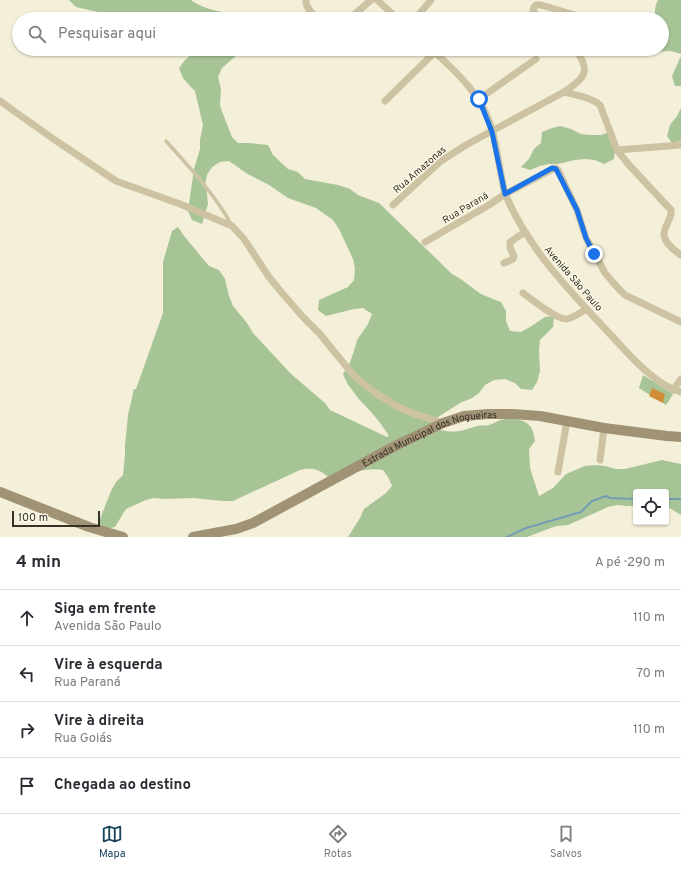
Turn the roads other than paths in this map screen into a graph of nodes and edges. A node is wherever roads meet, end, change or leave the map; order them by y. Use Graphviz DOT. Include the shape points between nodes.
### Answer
graph roads {
  1 [pos="306,0"];
  2 [pos="371,0"];
  3 [pos="377,0"];
  4 [pos="431,0"];
  5 [pos="312,12"];
  6 [pos="357,12"];
  7 [pos="390,12"];
  8 [pos="421,12"];
  9 [pos="534,12"];
  10 [pos="565,12"];
  11 [pos="428,56"];
  12 [pos="438,56"];
  13 [pos="580,56"];
  14 [pos="536,59"];
  15 [pos="564,92"];
  16 [pos="479,99"];
  17 [pos="0,101"];
  18 [pos="385,101"];
  19 [pos="492,132"];
  20 [pos="166,141"];
  21 [pos="681,145"];
  22 [pos="618,150"];
  23 [pos="505,194"];
  24 [pos="393,205"];
  25 [pos="232,226"];
  26 [pos="524,232"];
  27 [pos="425,242"];
  28 [pos="681,256"];
  29 [pos="504,264"];
  30 [pos="523,293"];
  31 [pos="587,309"];
  32 [pos="681,322"];
  33 [pos="681,379"];
  34 [pos="673,390"];
  35 [pos="681,392"];
  36 [pos="567,421"];
  37 [pos="443,423"];
  38 [pos="604,428"];
  39 [pos="681,437"];
  40 [pos="600,460"];
  41 [pos="558,472"];
  42 [pos="0,492"];
  43 [pos="123,537"];
  44 [pos="193,537"];
  1 -- 5 [label="street" via="306,5"];
  2 -- 6 [label="street"];
  3 -- 7 [label="street"];
  4 -- 8 [label="street"];
  9 -- 10 [label="street" via="534,7 541,5"];
  11 -- 18 [label="street"];
  12 -- 16 [label="street, Avenida São Paulo" via="463,79"];
  13 -- 15 [label="street, Rua Amazonas" via="584,66 581,79"];
  14 -- 16 [label="street"];
  15 -- 19 [label="street, Rua Amazonas"];
  15 -- 22 [label="street" via="600,105"];
  16 -- 19 [label="street, Avenida São Paulo"];
  17 -- 25 [label="street" via="116,181"];
  19 -- 23 [label="street, Avenida São Paulo"];
  19 -- 24 [label="street, Rua Amazonas" via="441,161"];
  20 -- 25 [label="lane" via="212,194"];
  21 -- 22 [label="street"];
  22 -- 28 [label="street" via="671,210 664,235 669,245"];
  23 -- 26 [label="street, Avenida São Paulo"];
  23 -- 27 [label="street, Rua Paraná"];
  23 -- 32 [label="street, Rua Paraná" via="552,168 558,170 577,210 586,238 605,273 625,295"];
  25 -- 37 [label="street" via="244,239 269,277 354,377 396,406"];
  26 -- 29 [label="street" via="510,242 514,256"];
  26 -- 31 [label="street, Avenida São Paulo" via="542,258"];
  30 -- 31 [label="street" via="560,318 568,318"];
  31 -- 34 [label="street, Avenida São Paulo" via="632,358"];
  33 -- 34 [label="street"];
  34 -- 35 [label="street, Avenida São Paulo"];
  36 -- 37 [label="street, Estrada Municipal dos Nogueiras" via="540,416 488,414 464,416"];
  36 -- 38 [label="street, Estrada Municipal dos Nogueiras"];
  36 -- 41 [label="street"];
  37 -- 44 [label="street, Estrada Municipal dos Nogueiras" via="253,523"];
  38 -- 39 [label="street, Estrada Municipal dos Nogueiras"];
  38 -- 40 [label="street"];
  42 -- 43 [label="street" via="89,527"];
}
